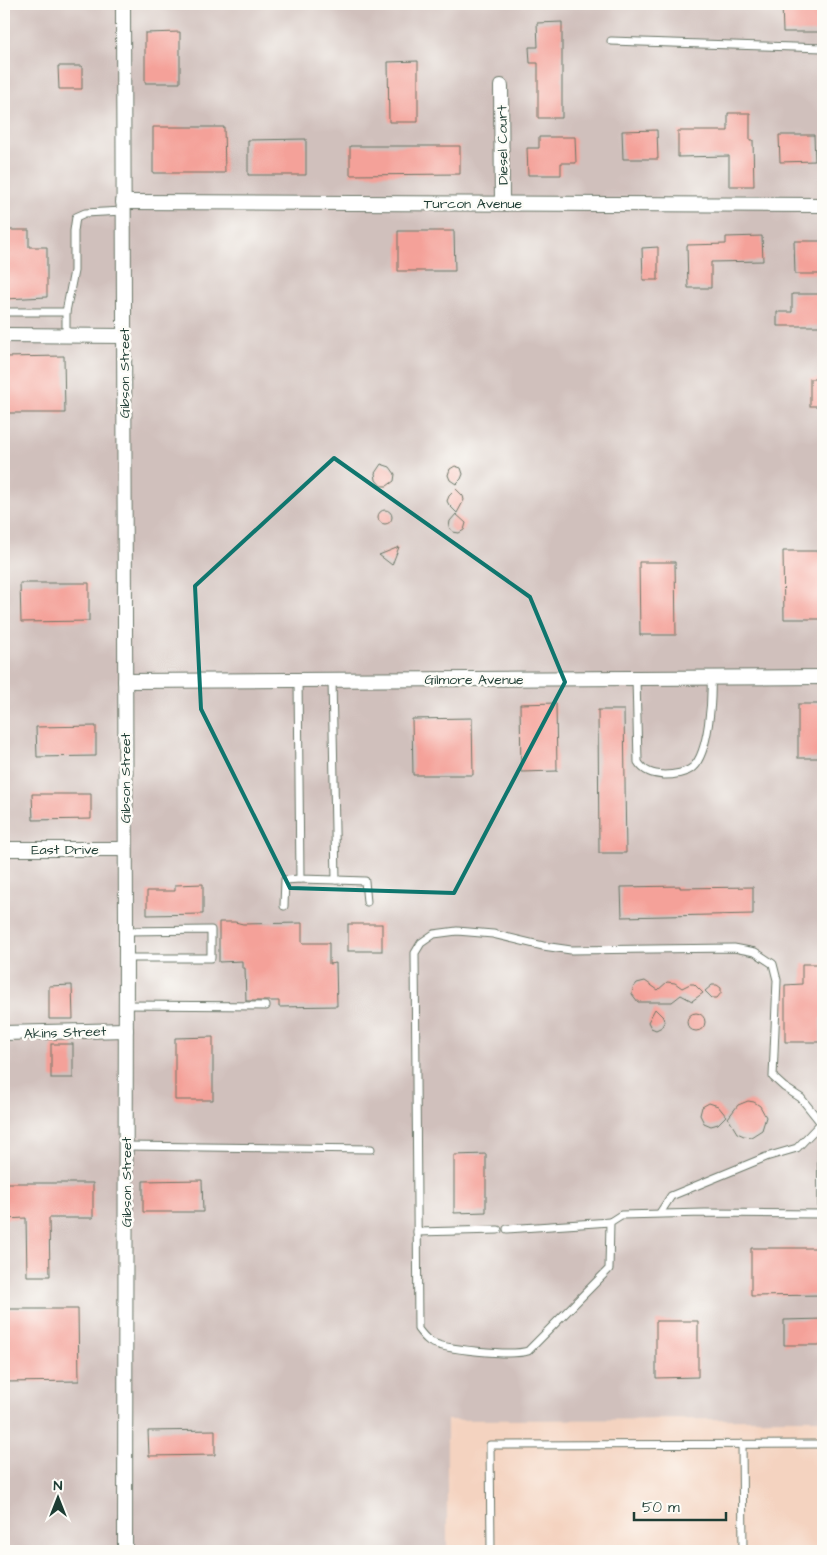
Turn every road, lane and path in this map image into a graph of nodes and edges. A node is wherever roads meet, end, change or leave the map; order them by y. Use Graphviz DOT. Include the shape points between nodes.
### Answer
graph roads {
  1 [pos="123,4"];
  2 [pos="611,41"];
  3 [pos="823,48"];
  4 [pos="501,86"];
  5 [pos="502,203"];
  6 [pos="823,205"];
  7 [pos="124,206"];
  8 [pos="4,312"];
  9 [pos="66,312"];
  10 [pos="4,335"];
  11 [pos="66,336"];
  12 [pos="124,336"];
  13 [pos="823,677"];
  14 [pos="636,678"];
  15 [pos="711,678"];
  16 [pos="298,680"];
  17 [pos="332,680"];
  18 [pos="125,681"];
  19 [pos="4,849"];
  20 [pos="126,849"];
  21 [pos="300,880"];
  22 [pos="336,880"];
  23 [pos="366,902"];
  24 [pos="284,906"];
  25 [pos="126,931"];
  26 [pos="126,958"];
  27 [pos="126,1005"];
  28 [pos="266,1006"];
  29 [pos="126,1030"];
  30 [pos="4,1033"];
  31 [pos="822,1122"];
  32 [pos="126,1146"];
  33 [pos="371,1149"];
  34 [pos="660,1213"];
  35 [pos="823,1214"];
  36 [pos="610,1222"];
  37 [pos="498,1230"];
  38 [pos="507,1230"];
  39 [pos="417,1232"];
  40 [pos="742,1444"];
  41 [pos="823,1444"];
  42 [pos="125,1551"];
  43 [pos="491,1551"];
  44 [pos="744,1551"];
  1 -- 7 [label="street, Gibson Street"];
  2 -- 3 [label="lane"];
  4 -- 5 [label="street, Diesel Court"];
  5 -- 6 [label="street, Turcon Avenue"];
  5 -- 7 [label="street, Turcon Avenue"];
  7 -- 9 [label="lane" via="76,217 74,271"];
  7 -- 12 [label="street, Gibson Street"];
  8 -- 9 [label="lane"];
  9 -- 11 [label="lane"];
  10 -- 11 [label="street"];
  11 -- 12 [label="street"];
  12 -- 18 [label="street, Gibson Street"];
  13 -- 15 [label="street, Gilmore Avenue"];
  14 -- 15 [label="street, Gilmore Avenue"];
  14 -- 15 [label="lane" via="638,762 647,772 669,775 692,768 700,756 712,710"];
  14 -- 17 [label="street, Gilmore Avenue"];
  16 -- 17 [label="street, Gilmore Avenue"];
  16 -- 18 [label="street, Gilmore Avenue"];
  16 -- 21 [label="lane"];
  17 -- 22 [label="lane"];
  18 -- 20 [label="street, Gibson Street"];
  19 -- 20 [label="street, East Drive"];
  20 -- 25 [label="street, Gibson Street"];
  21 -- 22 [label="lane"];
  21 -- 24 [label="lane" via="285,880"];
  22 -- 23 [label="lane" via="365,881"];
  25 -- 26 [label="street, Gibson Street"];
  25 -- 26 [label="lane" via="211,930 211,958"];
  26 -- 27 [label="street, Gibson Street"];
  27 -- 28 [label="lane"];
  27 -- 29 [label="street, Gibson Street"];
  29 -- 30 [label="street, Akins Street"];
  29 -- 32 [label="street, Gibson Street"];
  31 -- 34 [label="lane" via="797,1148 766,1157 671,1196"];
  31 -- 35 [label="lane"];
  31 -- 39 [label="lane" via="801,1098 773,1077 777,980 773,964 755,952 734,948 571,950 493,934 457,931 434,934 421,943 415,953"];
  32 -- 33 [label="lane"];
  32 -- 42 [label="street, Gibson Street"];
  34 -- 35 [label="lane"];
  34 -- 36 [label="lane" via="621,1215"];
  36 -- 38 [label="lane"];
  36 -- 39 [label="lane" via="609,1269 528,1351 522,1353 449,1347 429,1341 418,1329"];
  37 -- 39 [label="lane"];
  40 -- 41 [label="lane"];
  40 -- 43 [label="lane" via="490,1445"];
  40 -- 44 [label="lane"];
}
